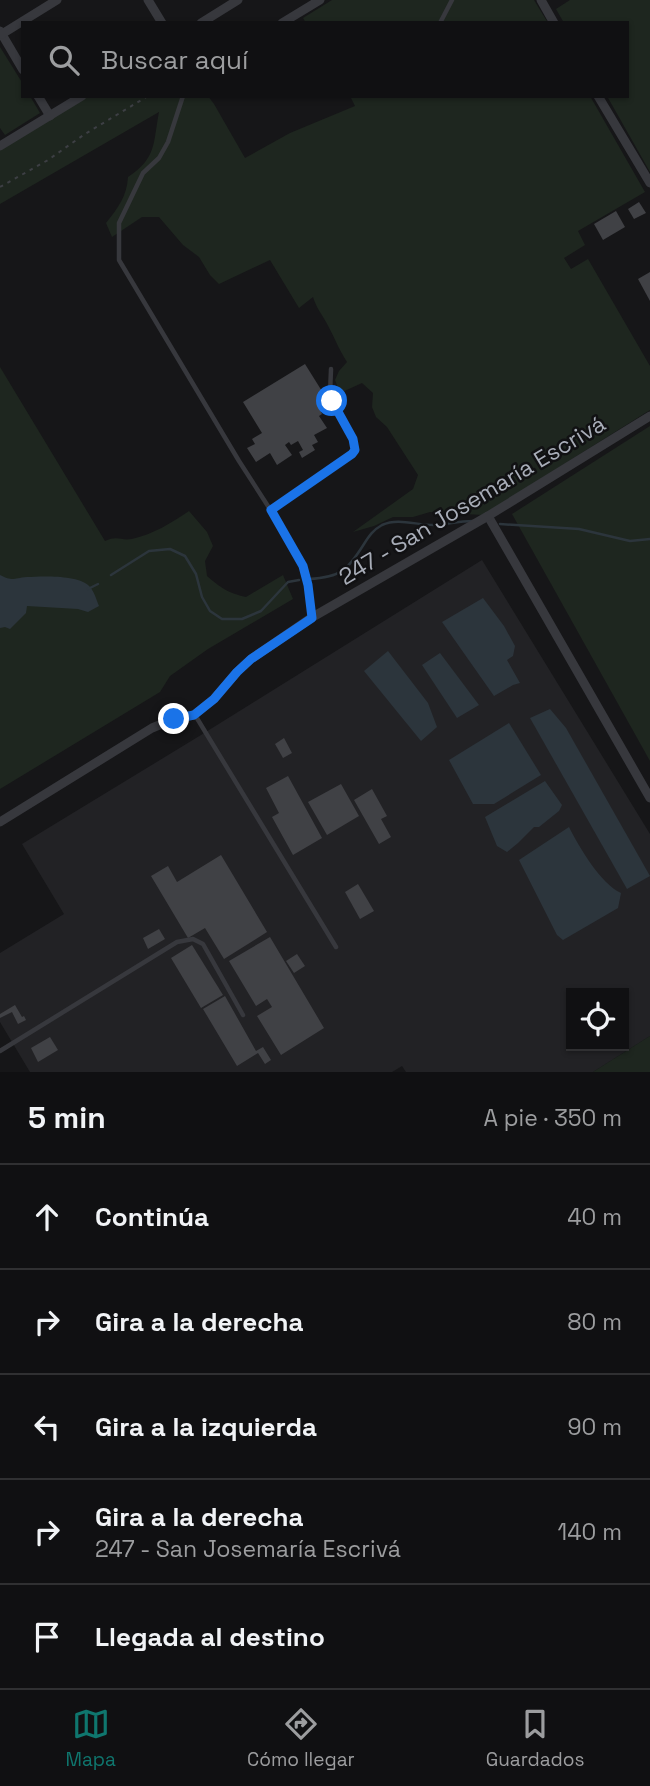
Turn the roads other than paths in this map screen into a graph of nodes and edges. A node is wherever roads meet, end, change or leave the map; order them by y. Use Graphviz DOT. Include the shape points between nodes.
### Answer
graph roads {
  1 [pos="57,0"];
  2 [pos="148,0"];
  3 [pos="238,0"];
  4 [pos="320,0"];
  5 [pos="452,0"];
  6 [pos="541,0"];
  7 [pos="161,21"];
  8 [pos="204,21"];
  9 [pos="285,21"];
  10 [pos="440,21"];
  11 [pos="553,21"];
  12 [pos="1,32"];
  13 [pos="21,67"];
  14 [pos="39,98"];
  15 [pos="79,98"];
  16 [pos="182,98"];
  17 [pos="599,98"];
  18 [pos="50,116"];
  19 [pos="1,143"];
  20 [pos="650,183"];
  21 [pos="331,369"];
  22 [pos="650,416"];
  23 [pos="271,510"];
  24 [pos="488,516"];
  25 [pos="312,618"];
  26 [pos="194,715"];
  27 [pos="650,798"];
  28 [pos="0,822"];
  29 [pos="336,947"];
  30 [pos="243,1015"];
  31 [pos="0,1051"];
  1 -- 12 [label="street"];
  2 -- 7 [label="street"];
  3 -- 8 [label="street"];
  4 -- 9 [label="street"];
  5 -- 10 [label="lane"];
  6 -- 11 [label="street"];
  12 -- 13 [label="street"];
  14 -- 18 [label="street"];
  15 -- 18 [label="street"];
  16 -- 23 [label="lane" via="168,142 143,173 119,223 119,260"];
  17 -- 20 [label="street"];
  18 -- 19 [label="street"];
  21 -- 23 [label="lane" via="332,401 355,450"];
  22 -- 24 [label="street, 247 - San Josemaría Escrivá"];
  23 -- 25 [label="lane" via="303,566"];
  24 -- 25 [label="street, 247 - San Josemaría Escrivá"];
  24 -- 27 [label="street"];
  25 -- 26 [label="street, 247 - San Josemaría Escrivá" via="251,659"];
  26 -- 28 [label="street, 247 - San Josemaría Escrivá" via="152,728"];
  26 -- 29 [label="lane"];
  30 -- 31 [label="lane" via="203,944 192,939 177,942"];
}
